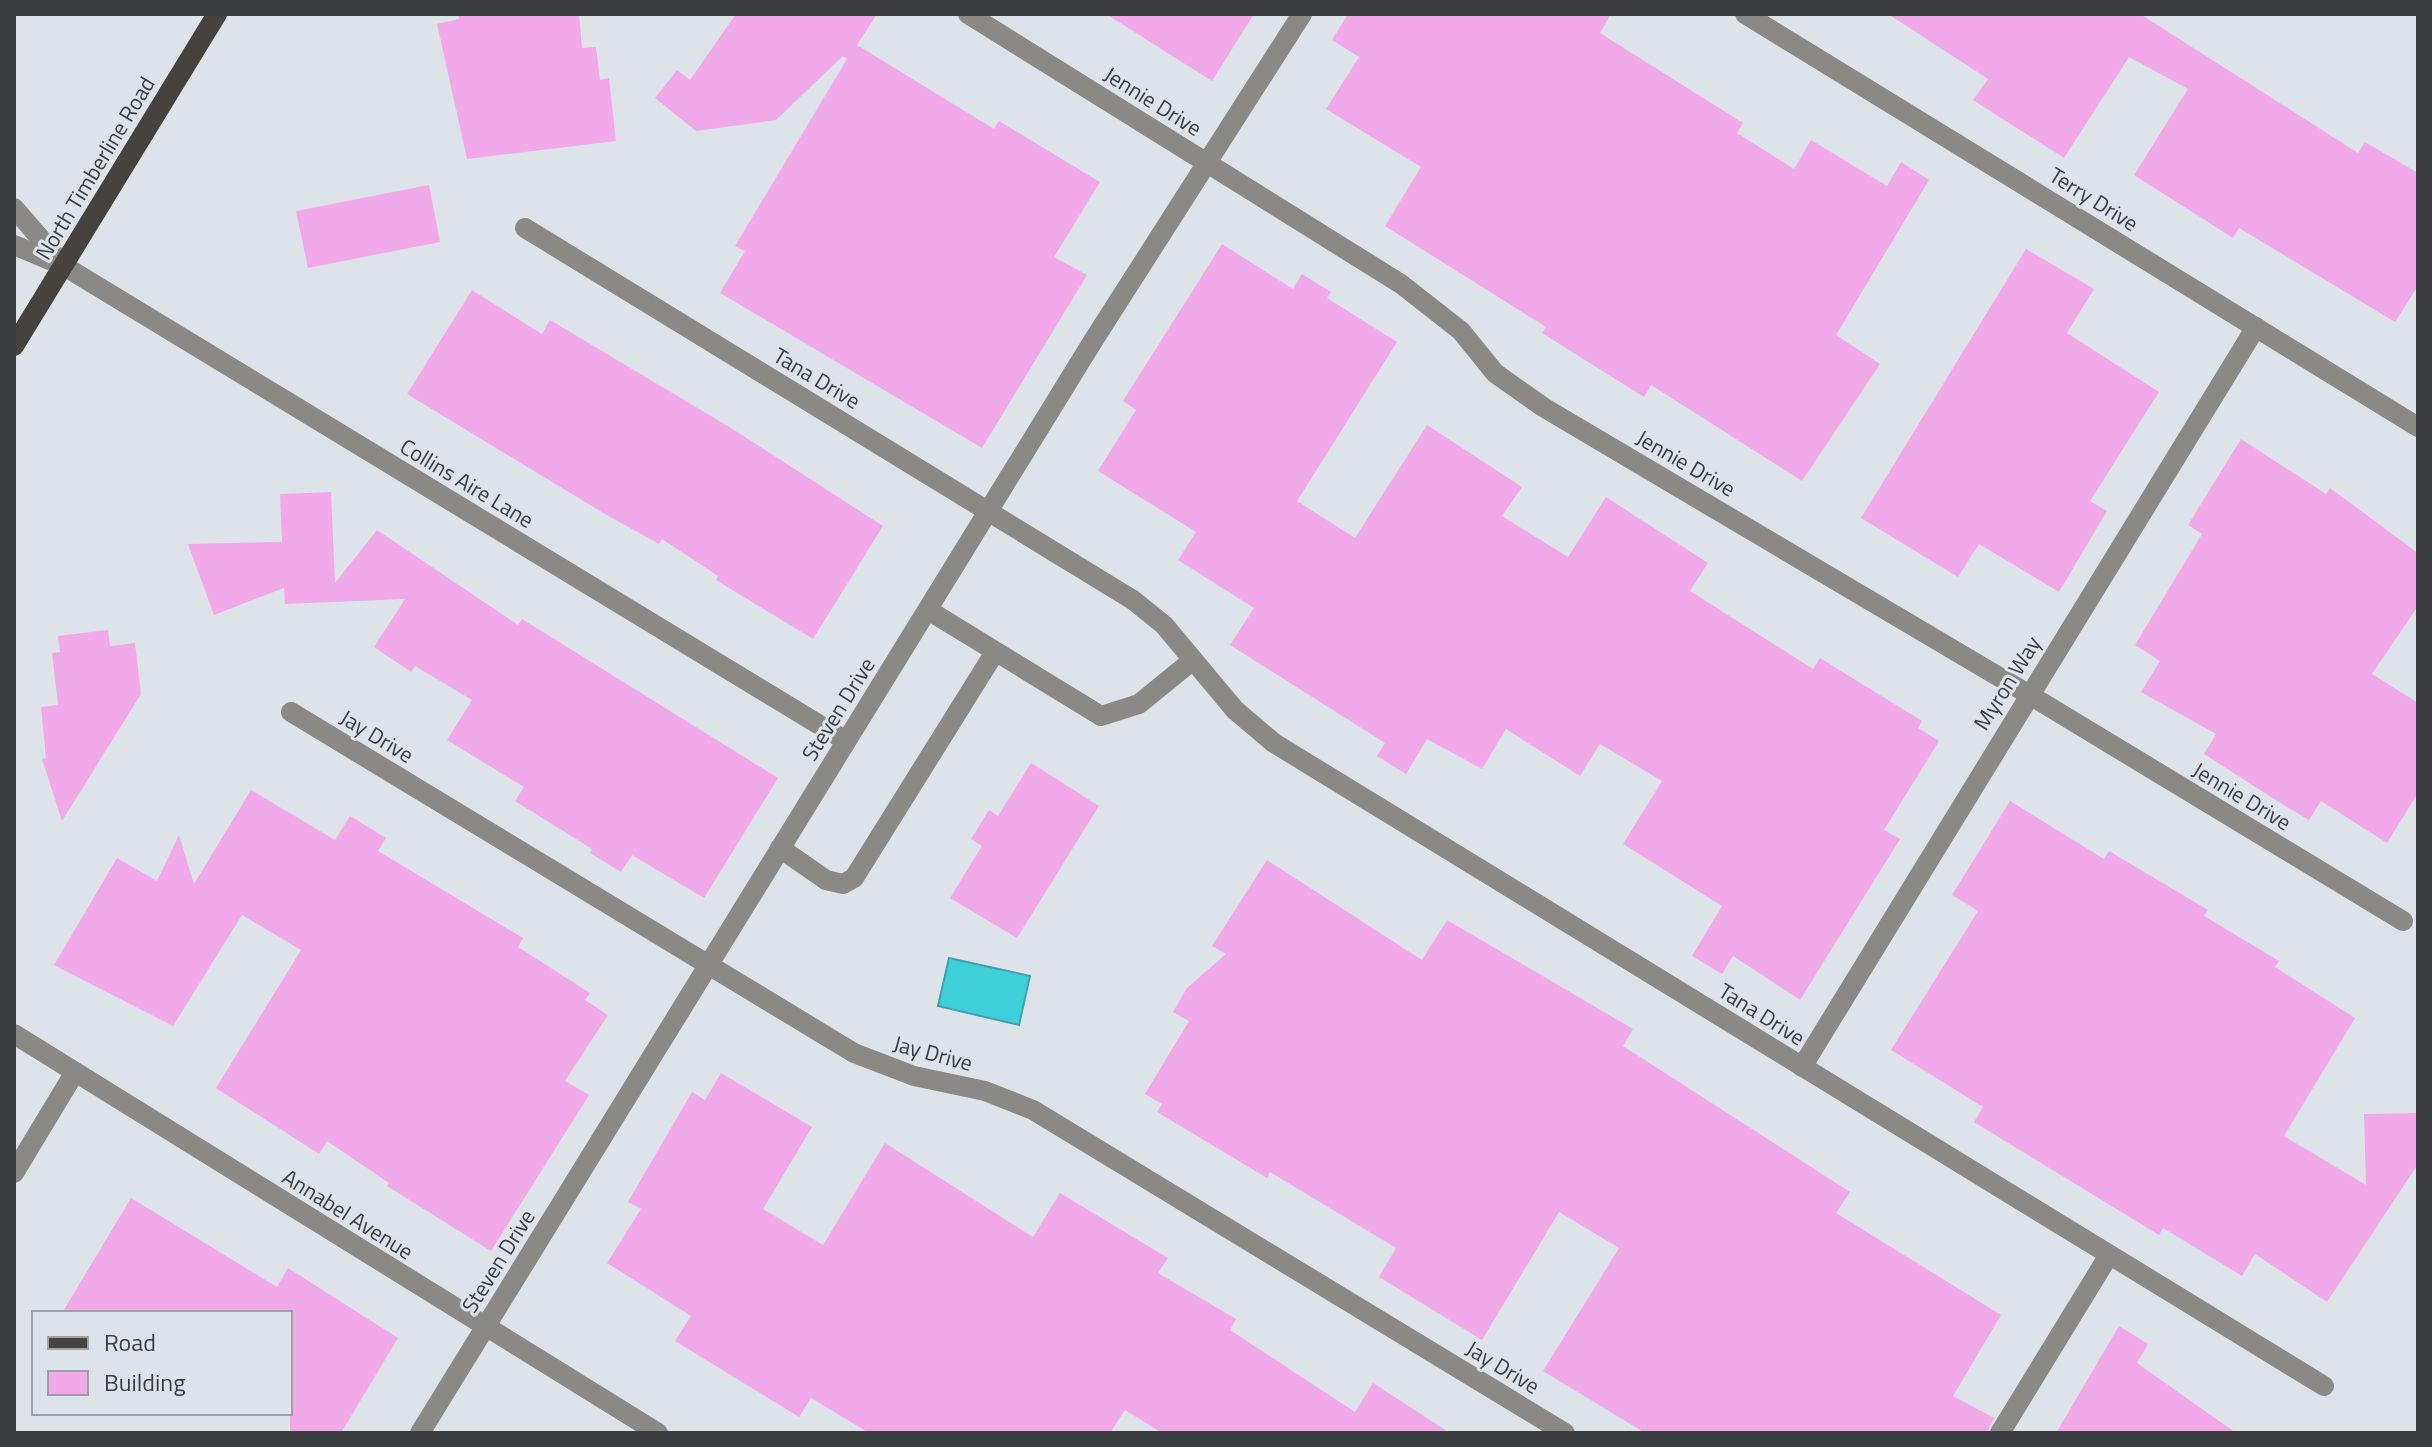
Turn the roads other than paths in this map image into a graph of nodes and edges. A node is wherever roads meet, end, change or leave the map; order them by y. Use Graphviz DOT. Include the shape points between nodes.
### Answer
graph roads {
  1 [pos="217,14"];
  2 [pos="968,14"];
  3 [pos="1302,14"];
  4 [pos="1745,14"];
  5 [pos="1207,164"];
  6 [pos="14,208"];
  7 [pos="525,228"];
  8 [pos="14,245"];
  9 [pos="64,266"];
  10 [pos="2256,327"];
  11 [pos="14,346"];
  12 [pos="2418,427"];
  13 [pos="989,511"];
  14 [pos="928,610"];
  15 [pos="995,652"];
  16 [pos="1193,660"];
  17 [pos="2028,694"];
  18 [pos="291,712"];
  19 [pos="846,741"];
  20 [pos="780,848"];
  21 [pos="2403,921"];
  22 [pos="708,966"];
  23 [pos="14,1034"];
  24 [pos="1802,1067"];
  25 [pos="75,1072"];
  26 [pos="14,1173"];
  27 [pos="2109,1255"];
  28 [pos="485,1327"];
  29 [pos="2324,1386"];
  30 [pos="420,1433"];
  31 [pos="658,1433"];
  32 [pos="1565,1433"];
  33 [pos="2000,1433"];
  1 -- 9 [label="main road, North Timberline Road"];
  2 -- 5 [label="street, Jennie Drive"];
  3 -- 5 [label="street, Steven Drive"];
  4 -- 10 [label="street, Terry Drive"];
  5 -- 13 [label="street, Steven Drive"];
  5 -- 17 [label="street, Jennie Drive" via="1401,284 1461,331 1495,373 1543,407"];
  6 -- 9 [label="street"];
  7 -- 13 [label="street, Tana Drive"];
  8 -- 9 [label="street"];
  9 -- 11 [label="main road, North Timberline Road"];
  9 -- 19 [label="street, Collins Aire Lane"];
  10 -- 12 [label="street, Terry Drive"];
  10 -- 17 [label="street, Myron Way"];
  13 -- 14 [label="street, Steven Drive"];
  13 -- 16 [label="street, Tana Drive" via="1133,600 1164,625"];
  14 -- 15 [label="street"];
  14 -- 19 [label="street, Steven Drive"];
  15 -- 16 [label="street" via="1101,716 1139,704"];
  15 -- 20 [label="street" via="854,878 843,884 826,880"];
  16 -- 24 [label="street, Tana Drive" via="1235,710 1274,743"];
  17 -- 21 [label="street, Jennie Drive"];
  17 -- 24 [label="street, Myron Way"];
  18 -- 22 [label="street, Jay Drive"];
  19 -- 20 [label="street, Steven Drive"];
  20 -- 22 [label="street, Steven Drive"];
  22 -- 28 [label="street, Steven Drive"];
  22 -- 32 [label="street, Jay Drive" via="854,1053 1033,1110"];
  23 -- 25 [label="street, Annabel Avenue"];
  24 -- 27 [label="street, Tana Drive"];
  25 -- 26 [label="street"];
  25 -- 28 [label="street, Annabel Avenue"];
  27 -- 29 [label="street, Tana Drive"];
  27 -- 33 [label="street"];
  28 -- 30 [label="street, Steven Drive"];
  28 -- 31 [label="street, Annabel Avenue"];
}
